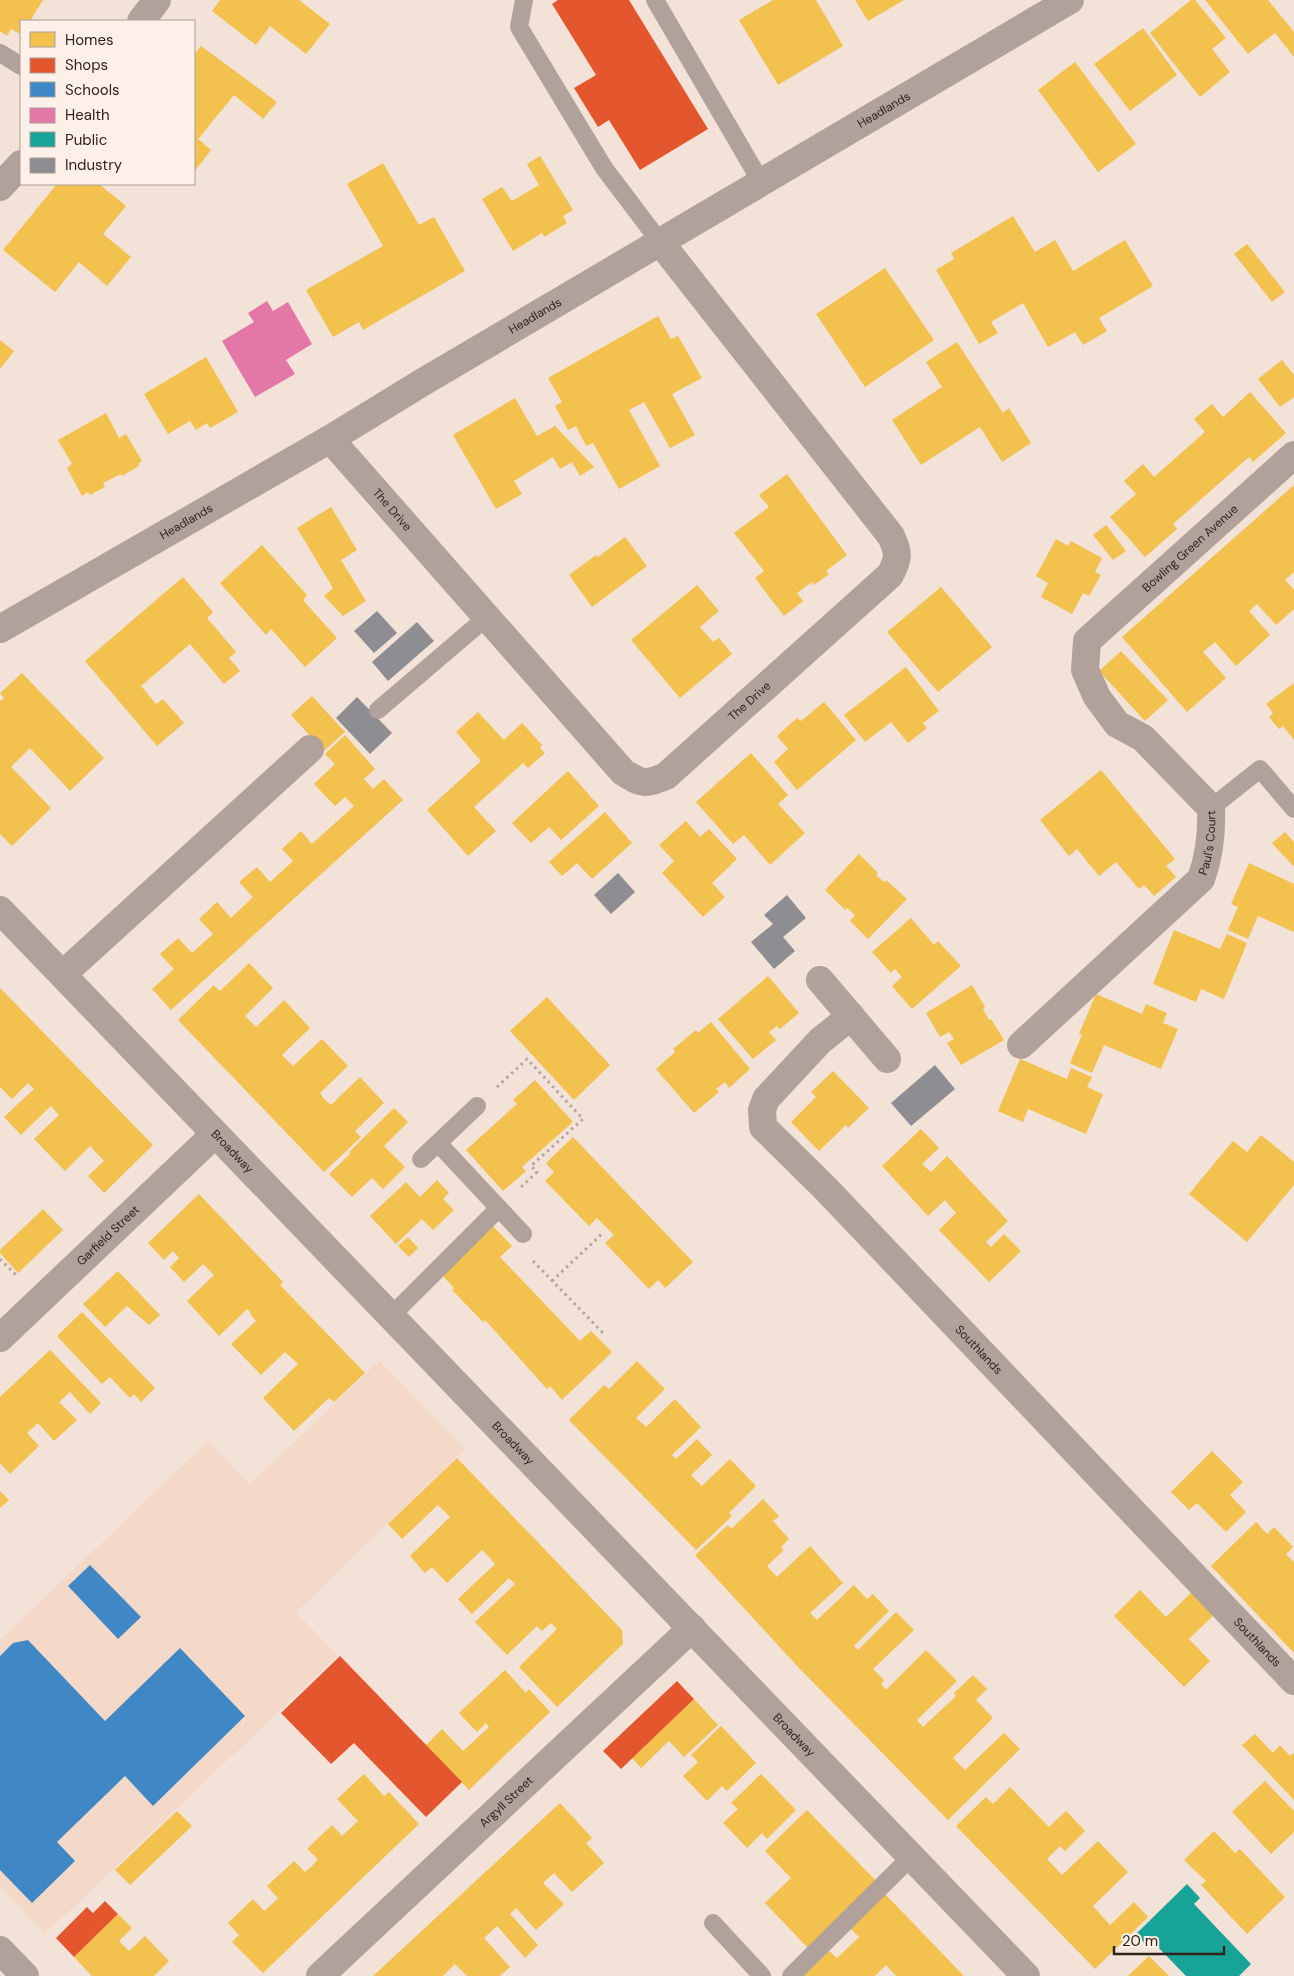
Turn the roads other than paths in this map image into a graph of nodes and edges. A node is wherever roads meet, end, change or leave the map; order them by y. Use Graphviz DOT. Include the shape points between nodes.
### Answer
graph roads {
  1 [pos="157,0"];
  2 [pos="524,0"];
  3 [pos="655,0"];
  4 [pos="1070,0"];
  5 [pos="141,20"];
  6 [pos="0,53"];
  7 [pos="20,65"];
  8 [pos="20,165"];
  9 [pos="761,182"];
  10 [pos="0,186"];
  11 [pos="660,242"];
  12 [pos="330,439"];
  13 [pos="1294,455"];
  14 [pos="486,616"];
  15 [pos="0,629"];
  16 [pos="1087,641"];
  17 [pos="378,710"];
  18 [pos="310,749"];
  19 [pos="1211,808"];
  20 [pos="1294,809"];
  21 [pos="0,910"];
  22 [pos="63,974"];
  23 [pos="820,980"];
  24 [pos="851,1016"];
  25 [pos="1020,1045"];
  26 [pos="888,1058"];
  27 [pos="477,1106"];
  28 [pos="215,1134"];
  29 [pos="438,1143"];
  30 [pos="421,1159"];
  31 [pos="499,1208"];
  32 [pos="523,1234"];
  33 [pos="391,1316"];
  34 [pos="0,1338"];
  35 [pos="692,1628"];
  36 [pos="1294,1681"];
  37 [pos="911,1857"];
  38 [pos="713,1923"];
  39 [pos="0,1950"];
  40 [pos="25,1976"];
  41 [pos="320,1976"];
  42 [pos="762,1976"];
  43 [pos="791,1976"];
  44 [pos="1026,1976"];
  1 -- 5 [label="street"];
  2 -- 11 [label="lane" via="519,27 604,168"];
  3 -- 9 [label="lane"];
  4 -- 9 [label="street, Headlands"];
  6 -- 7 [label="lane"];
  8 -- 10 [label="street"];
  9 -- 11 [label="street, Headlands"];
  11 -- 12 [label="street, Headlands"];
  11 -- 14 [label="street, The Drive" via="891,536 898,550 897,562 890,574 666,776 651,783 637,781 624,772"];
  12 -- 14 [label="street, The Drive"];
  12 -- 15 [label="street, Headlands"];
  13 -- 16 [label="street, Bowling Green Avenue"];
  14 -- 17 [label="lane"];
  16 -- 19 [label="street, Paul's Court" via="1085,670 1097,697 1117,724 1143,738"];
  18 -- 22 [label="street"];
  19 -- 20 [label="lane" via="1260,769"];
  19 -- 25 [label="street, Paul's Court" via="1212,833 1201,879"];
  21 -- 22 [label="street, Broadway"];
  22 -- 28 [label="street, Broadway"];
  23 -- 24 [label="street"];
  24 -- 26 [label="street"];
  24 -- 36 [label="street, Southlands" via="820,1041 766,1099 762,1110 763,1127 825,1188"];
  27 -- 29 [label="lane"];
  28 -- 33 [label="street, Broadway"];
  28 -- 34 [label="street, Garfield Street"];
  29 -- 30 [label="lane"];
  29 -- 31 [label="lane"];
  31 -- 32 [label="lane"];
  31 -- 33 [label="lane"];
  33 -- 35 [label="street, Broadway"];
  35 -- 37 [label="street, Broadway"];
  35 -- 41 [label="street, Argyll Street"];
  37 -- 43 [label="lane"];
  37 -- 44 [label="street, Broadway"];
  38 -- 42 [label="lane"];
  39 -- 40 [label="street"];
}
